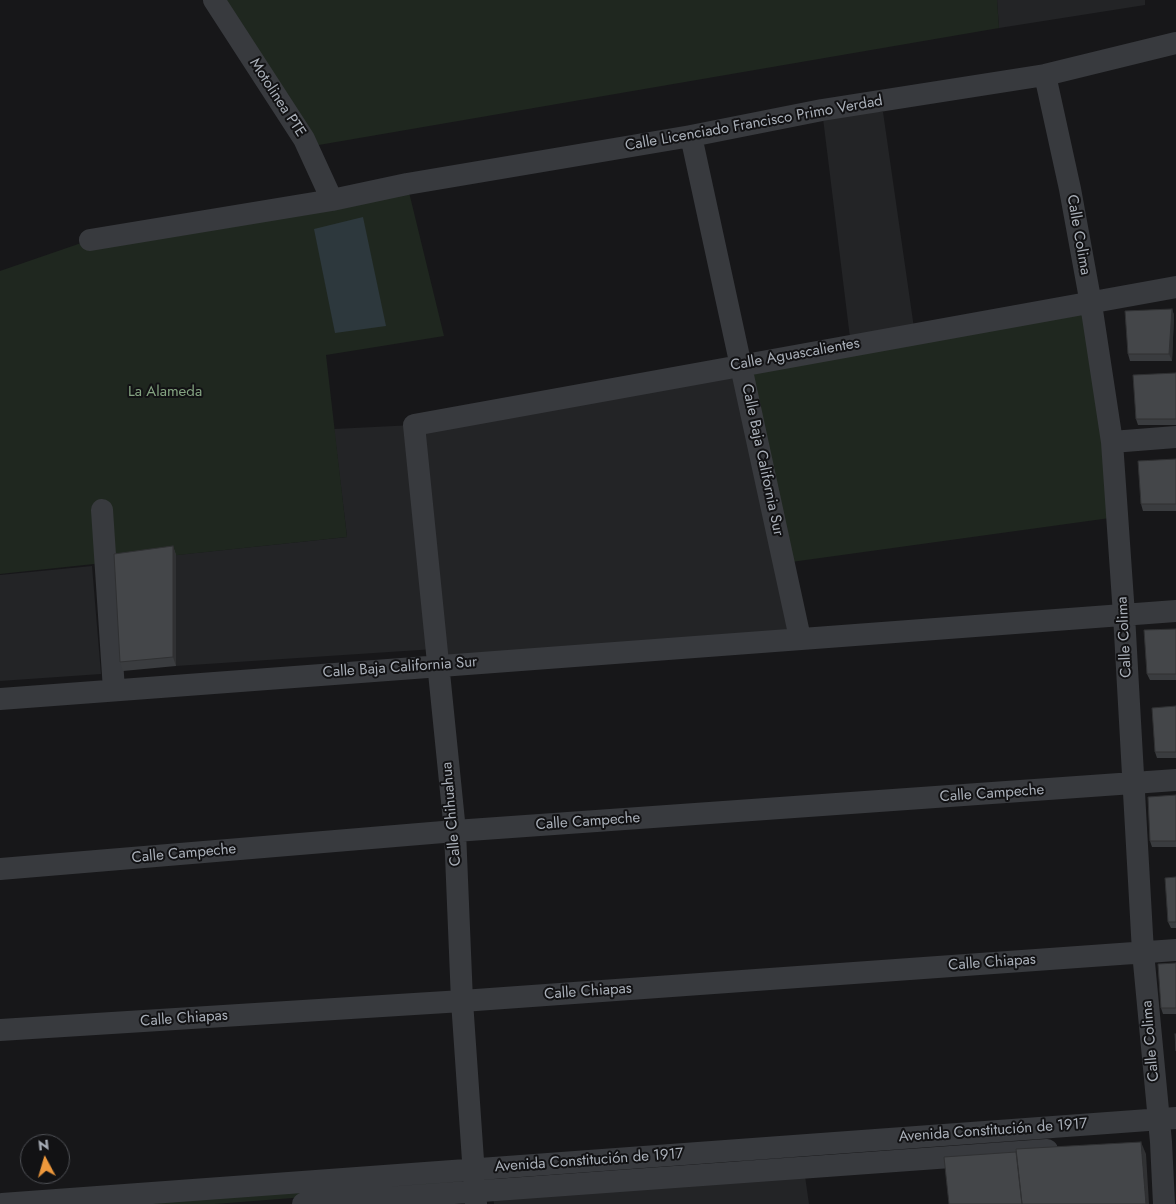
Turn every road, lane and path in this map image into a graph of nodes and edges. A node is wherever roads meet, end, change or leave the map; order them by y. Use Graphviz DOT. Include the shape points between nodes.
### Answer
graph roads {
  1 [pos="214,0"];
  2 [pos="1176,43"];
  3 [pos="1045,75"];
  4 [pos="691,136"];
  5 [pos="332,200"];
  6 [pos="90,240"];
  7 [pos="1176,287"];
  8 [pos="1091,304"];
  9 [pos="741,365"];
  10 [pos="414,425"];
  11 [pos="1176,438"];
  12 [pos="1112,442"];
  13 [pos="102,510"];
  14 [pos="1176,612"];
  15 [pos="1124,615"];
  16 [pos="800,638"];
  17 [pos="437,665"];
  18 [pos="114,690"];
  19 [pos="0,699"];
  20 [pos="1176,780"];
  21 [pos="1133,784"];
  22 [pos="455,831"];
  23 [pos="0,869"];
  24 [pos="1176,950"];
  25 [pos="1143,952"];
  26 [pos="462,1001"];
  27 [pos="0,1030"];
  28 [pos="1167,1119"];
  29 [pos="1159,1142"];
  30 [pos="1071,1148"];
  31 [pos="474,1188"];
  32 [pos="2,1204"];
  33 [pos="302,1204"];
  34 [pos="1164,1204"];
  1 -- 5 [label="street, Motolinea PTE" via="304,139"];
  2 -- 3 [label="street, Calle Licenciado Francisco Primo Verdad"];
  3 -- 4 [label="street, Calle Licenciado Francisco Primo Verdad" via="822,110"];
  3 -- 8 [label="street, Calle Colima"];
  4 -- 5 [label="street, Calle Licenciado Francisco Primo Verdad" via="407,184"];
  4 -- 9 [label="street, Calle Baja California Sur"];
  5 -- 6 [label="street, Calle Licenciado Francisco Primo Verdad"];
  7 -- 8 [label="street, Calle Aguascalientes"];
  8 -- 9 [label="street, Calle Aguascalientes"];
  8 -- 12 [label="street, Calle Colima"];
  9 -- 10 [label="street, Calle Aguascalientes"];
  9 -- 16 [label="street, Calle Baja California Sur"];
  10 -- 17 [label="street, Calle Chihuahua"];
  11 -- 12 [label="street"];
  12 -- 15 [label="street, Calle Colima"];
  13 -- 18 [label="street"];
  14 -- 15 [label="street, Calle Baja California Sur"];
  15 -- 16 [label="street, Calle Baja California Sur"];
  15 -- 21 [label="street, Calle Colima"];
  16 -- 17 [label="street, Calle Baja California Sur"];
  17 -- 18 [label="street, Calle Baja California Sur"];
  17 -- 22 [label="street, Calle Chihuahua"];
  18 -- 19 [label="street, Calle Baja California Sur"];
  20 -- 21 [label="street, Calle Campeche"];
  21 -- 22 [label="street, Calle Campeche"];
  21 -- 25 [label="street, Calle Colima"];
  22 -- 23 [label="street, Calle Campeche"];
  22 -- 26 [label="street, Calle Chihuahua"];
  24 -- 25 [label="street, Calle Chiapas"];
  25 -- 26 [label="street, Calle Chiapas"];
  25 -- 28 [label="street, Calle Colima"];
  26 -- 27 [label="street, Calle Chiapas"];
  26 -- 31 [label="street, Calle Chihuahua"];
  28 -- 29 [label="street, Calle Colima"];
  28 -- 31 [label="street, Avenida Constitución de 1917"];
  29 -- 34 [label="street, Calle Colima"];
  30 -- 31 [label="street, Avenida Constitución de 1917"];
  31 -- 32 [label="street, Avenida Constitución de 1917"];
  31 -- 33 [label="street, Avenida Constitución de 1917"];
}
